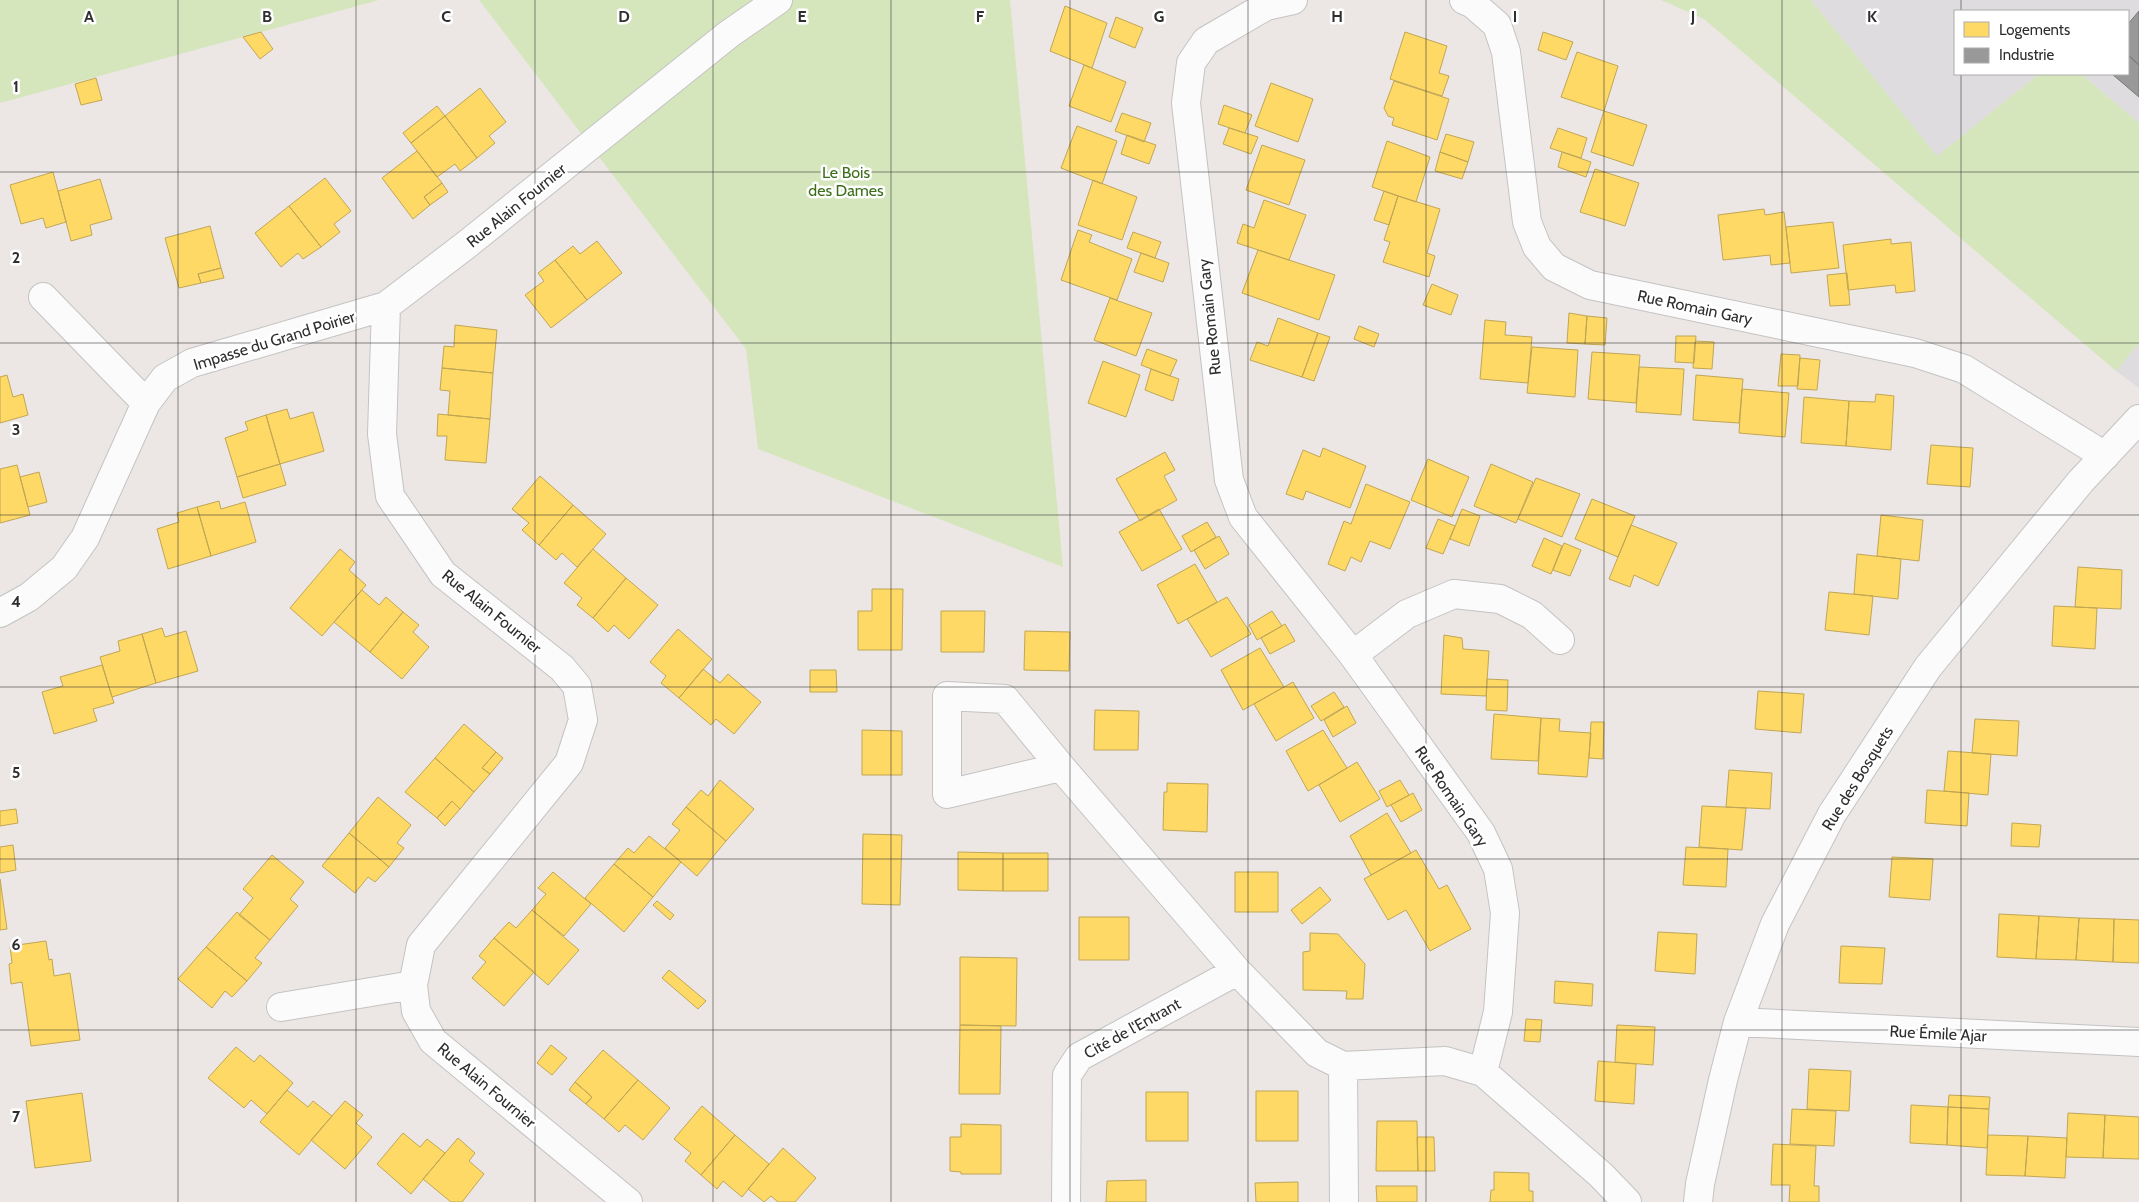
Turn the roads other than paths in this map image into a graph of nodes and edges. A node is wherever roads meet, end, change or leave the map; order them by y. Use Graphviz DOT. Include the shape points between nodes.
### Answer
graph roads {
  1 [pos="778,0"];
  2 [pos="1293,0"];
  3 [pos="1464,0"];
  4 [pos="1265,3"];
  5 [pos="43,297"];
  6 [pos="386,306"];
  7 [pos="146,403"];
  8 [pos="2138,423"];
  9 [pos="2105,456"];
  10 [pos="0,613"];
  11 [pos="1560,640"];
  12 [pos="1353,655"];
  13 [pos="1061,767"];
  14 [pos="1237,971"];
  15 [pos="413,985"];
  16 [pos="281,1007"];
  17 [pos="1738,1022"];
  18 [pos="2139,1042"];
  19 [pos="1343,1066"];
  20 [pos="1484,1072"];
  21 [pos="628,1202"];
  22 [pos="1066,1202"];
  23 [pos="1344,1202"];
  24 [pos="1627,1202"];
  25 [pos="1698,1202"];
  1 -- 6 [label="street, Rue Alain Fournier" via="729,34"];
  2 -- 4 [label="street, Rue Romain Gary"];
  3 -- 9 [label="street, Rue Romain Gary" via="1497,25 1506,52 1527,222 1537,247 1554,267 1590,285 1915,353 1964,369"];
  4 -- 12 [label="street, Rue Romain Gary" via="1206,41 1190,63 1186,103 1228,480 1243,518"];
  5 -- 7 [label="street"];
  6 -- 7 [label="street, Impasse du Grand Poirier" via="192,363 165,378"];
  6 -- 15 [label="street, Rue Alain Fournier" via="382,434 390,496 444,574 562,668 578,686 583,720 569,763 421,945"];
  7 -- 10 [label="street, Impasse du Grand Poirier" via="85,538 64,568 28,597"];
  8 -- 9 [label="street, Rue des Bosquets"];
  9 -- 17 [label="street, Rue des Bosquets" via="1928,667 1832,814 1775,924"];
  11 -- 12 [label="street" via="1532,615 1500,599 1454,594 1407,614"];
  12 -- 20 [label="street, Rue Romain Gary" via="1481,833 1498,869 1505,913 1498,1012"];
  13 -- 13 [label="street" via="1005,699 947,696 947,794"];
  13 -- 14 [label="street"];
  14 -- 19 [label="street" via="1317,1053"];
  14 -- 22 [label="street, Cité de l'Entrant" via="1079,1057 1066,1075"];
  15 -- 16 [label="street"];
  15 -- 21 [label="street, Rue Alain Fournier" via="416,1011 434,1041"];
  17 -- 18 [label="street, Rue Émile Ajar"];
  17 -- 25 [label="street, Rue des Bosquets" via="1722,1080"];
  19 -- 20 [label="street" via="1444,1061"];
  19 -- 23 [label="street"];
  20 -- 24 [label="street"];
}
